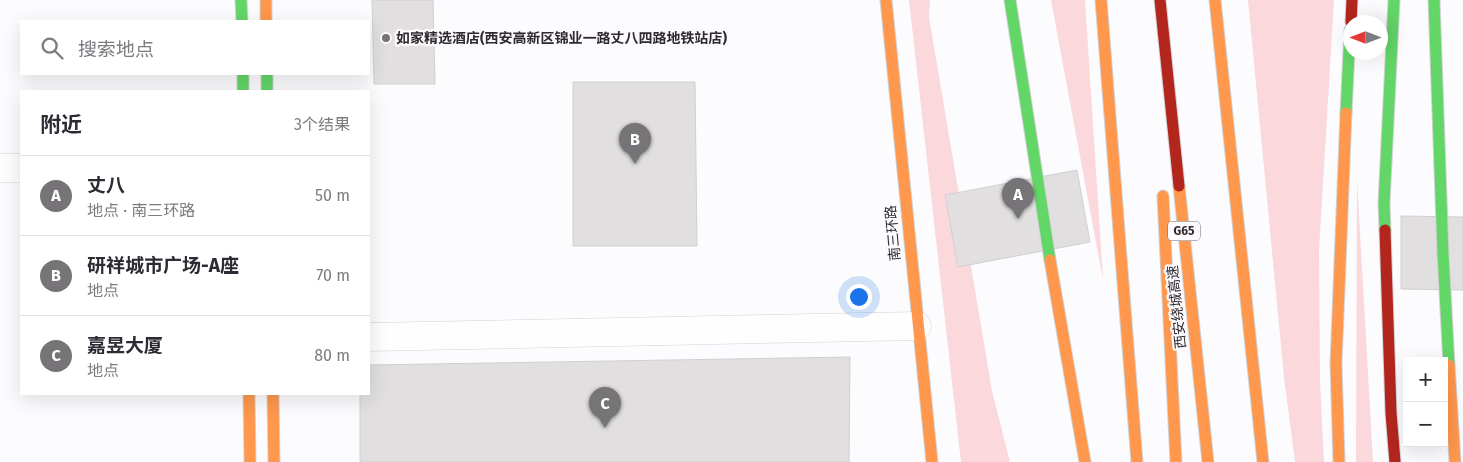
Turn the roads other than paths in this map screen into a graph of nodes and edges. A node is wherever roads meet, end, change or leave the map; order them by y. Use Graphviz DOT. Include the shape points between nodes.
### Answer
graph roads {
  1 [pos="242,0"];
  2 [pos="266,0"];
  3 [pos="886,0"];
  4 [pos="1010,0"];
  5 [pos="1101,0"];
  6 [pos="1153,0"];
  7 [pos="1160,0"];
  8 [pos="1215,0"];
  9 [pos="1352,0"];
  10 [pos="1394,0"];
  11 [pos="1434,0"];
  12 [pos="1351,15"];
  13 [pos="242,20"];
  14 [pos="266,20"];
  15 [pos="1348,60"];
  16 [pos="243,75"];
  17 [pos="267,75"];
  18 [pos="1158,88"];
  19 [pos="243,90"];
  20 [pos="267,90"];
  21 [pos="0,168"];
  22 [pos="20,168"];
  23 [pos="1163,187"];
  24 [pos="917,326"];
  25 [pos="370,337"];
  26 [pos="249,395"];
  27 [pos="273,395"];
  28 [pos="250,462"];
  29 [pos="274,462"];
  30 [pos="932,462"];
  31 [pos="1085,462"];
  32 [pos="1136,462"];
  33 [pos="1176,462"];
  34 [pos="1208,462"];
  35 [pos="1263,462"];
  36 [pos="1339,462"];
  37 [pos="1395,462"];
  38 [pos="1455,462"];
  1 -- 13 [label="main road"];
  2 -- 14 [label="main road"];
  3 -- 24 [label="main road, 南三环路"];
  4 -- 31 [label="main road"];
  5 -- 32 [label="main road"];
  6 -- 18 [label="main road"];
  7 -- 34 [label="main road, 西安绕城高速 / G65"];
  8 -- 35 [label="main road"];
  9 -- 12 [label="main road"];
  10 -- 37 [label="main road" via="1384,203"];
  11 -- 38 [label="main road" via="1442,254"];
  15 -- 36 [label="main road" via="1336,364"];
  16 -- 19 [label="main road"];
  17 -- 20 [label="main road"];
  21 -- 22 [label="street"];
  23 -- 33 [label="main road"];
  24 -- 25 [label="street"];
  24 -- 30 [label="main road, 南三环路"];
  26 -- 28 [label="main road"];
  27 -- 29 [label="main road"];
}
